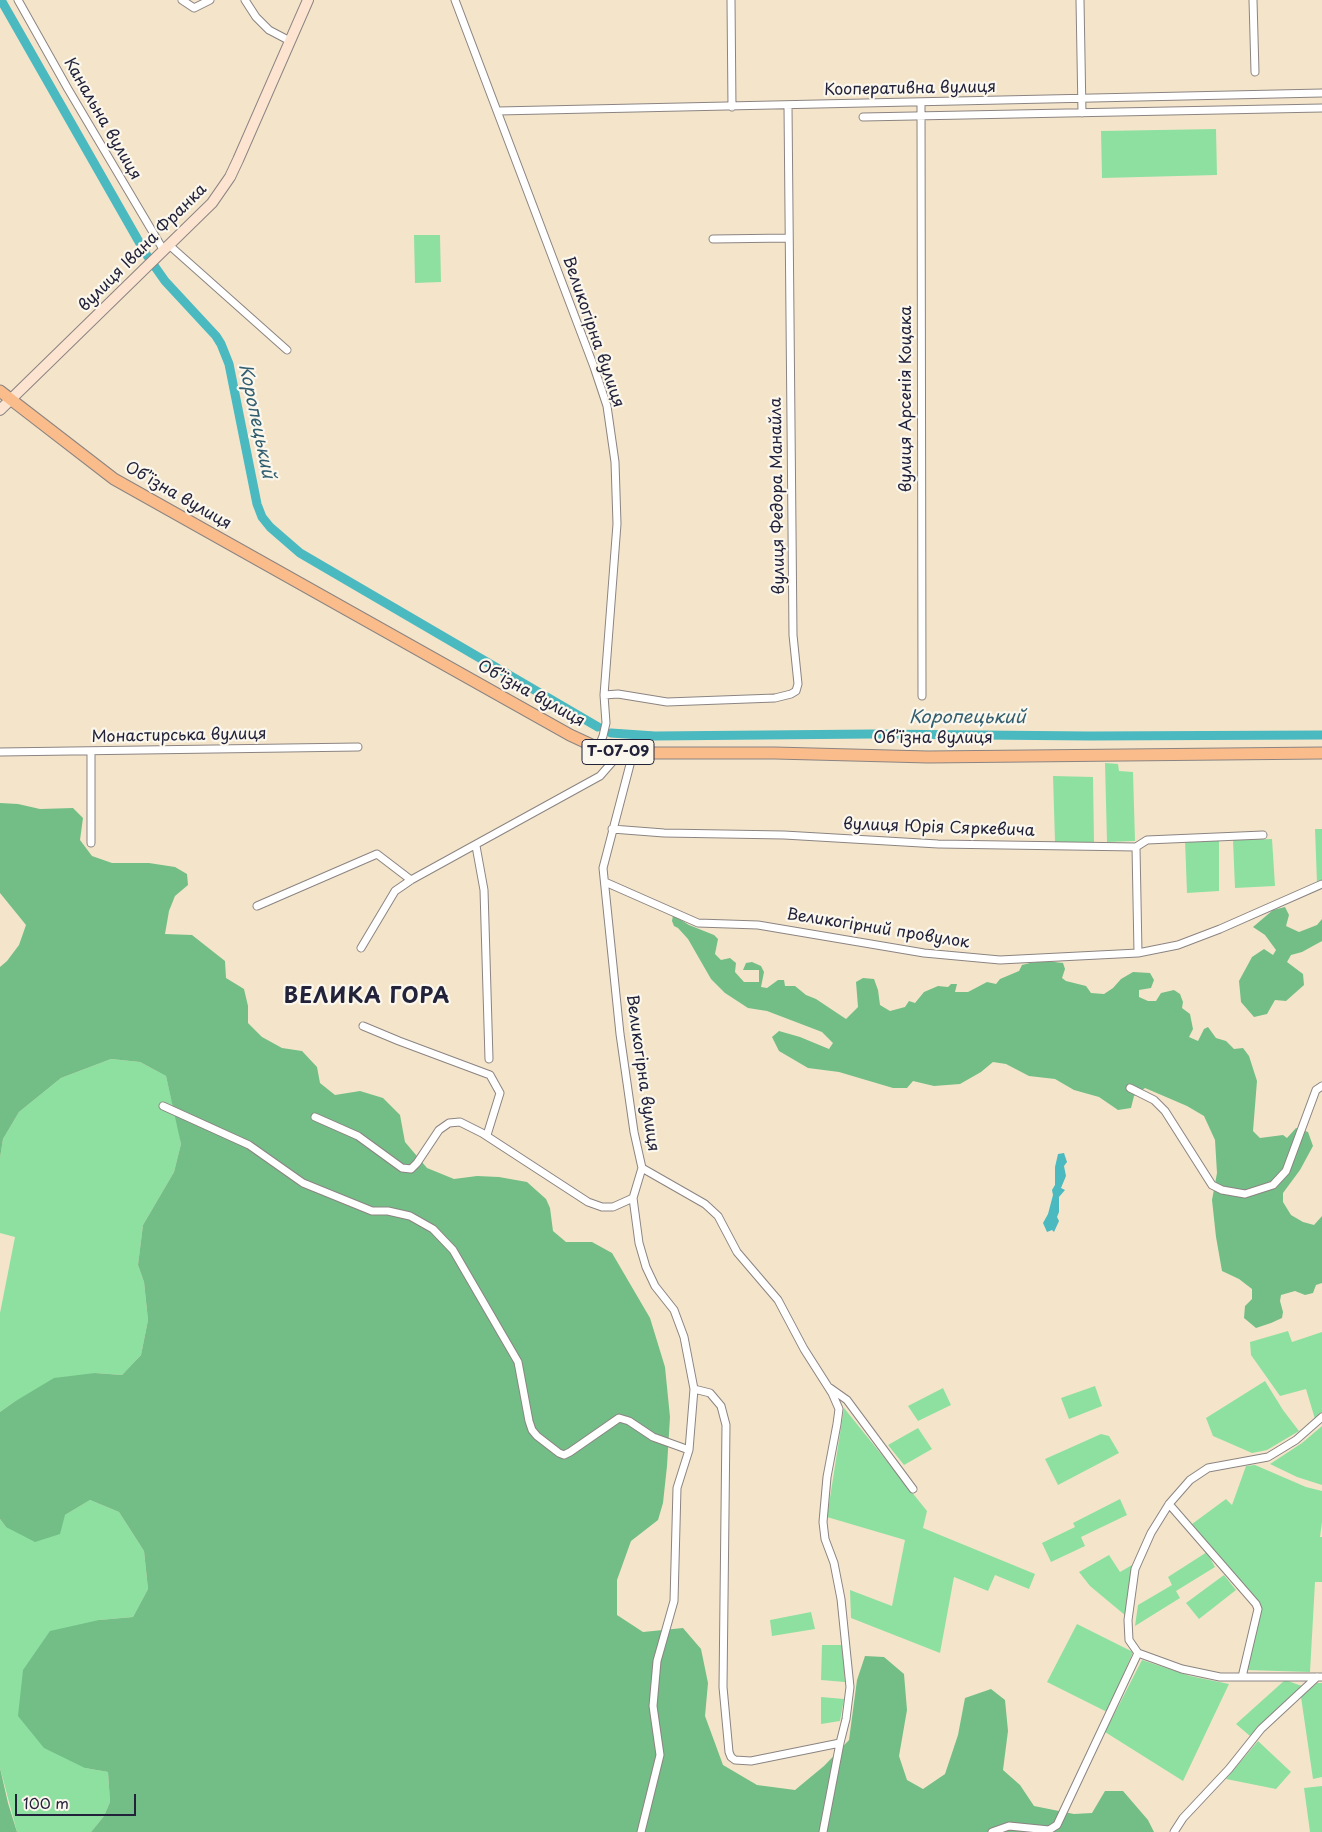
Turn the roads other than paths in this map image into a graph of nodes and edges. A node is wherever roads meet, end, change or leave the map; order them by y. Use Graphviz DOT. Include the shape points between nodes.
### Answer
graph roads {
  1 [pos="18,0"];
  2 [pos="182,0"];
  3 [pos="210,0"];
  4 [pos="245,0"];
  5 [pos="308,0"];
  6 [pos="455,0"];
  7 [pos="731,0"];
  8 [pos="1080,0"];
  9 [pos="1253,0"];
  10 [pos="290,41"];
  11 [pos="1255,72"];
  12 [pos="1322,93"];
  13 [pos="1082,99"];
  14 [pos="921,103"];
  15 [pos="788,106"];
  16 [pos="732,107"];
  17 [pos="1322,108"];
  18 [pos="498,111"];
  19 [pos="1082,113"];
  20 [pos="921,116"];
  21 [pos="864,117"];
  22 [pos="789,238"];
  23 [pos="712,239"];
  24 [pos="164,251"];
  25 [pos="287,350"];
  26 [pos="0,391"];
  27 [pos="11,400"];
  28 [pos="0,410"];
  29 [pos="604,695"];
  30 [pos="922,696"];
  31 [pos="358,748"];
  32 [pos="598,748"];
  33 [pos="91,751"];
  34 [pos="0,752"];
  35 [pos="616,752"];
  36 [pos="633,753"];
  37 [pos="1322,753"];
  38 [pos="612,829"];
  39 [pos="1263,835"];
  40 [pos="91,843"];
  41 [pos="476,846"];
  42 [pos="1136,847"];
  43 [pos="411,880"];
  44 [pos="605,882"];
  45 [pos="1322,884"];
  46 [pos="257,906"];
  47 [pos="361,948"];
  48 [pos="1138,953"];
  49 [pos="362,1026"];
  50 [pos="489,1059"];
  51 [pos="1322,1086"];
  52 [pos="1130,1088"];
  53 [pos="163,1106"];
  54 [pos="315,1117"];
  55 [pos="487,1136"];
  56 [pos="642,1168"];
  57 [pos="633,1198"];
  58 [pos="827,1386"];
  59 [pos="694,1389"];
  60 [pos="1322,1417"];
  61 [pos="689,1450"];
  62 [pos="913,1489"];
  63 [pos="1169,1504"];
  64 [pos="1138,1652"];
  65 [pos="1242,1677"];
  66 [pos="1319,1677"];
  67 [pos="840,1742"];
  68 [pos="641,1832"];
  69 [pos="823,1832"];
  70 [pos="992,1832"];
  71 [pos="1174,1832"];
  1 -- 24 [label="street, Канальна вулиця"];
  2 -- 3 [label="street" via="194,8"];
  4 -- 10 [label="street" via="269,30"];
  5 -- 10 [label="main road, вулиця Івана Франка"];
  6 -- 18 [label="street, Великогірна вулиця"];
  7 -- 16 [label="street"];
  8 -- 13 [label="street"];
  9 -- 11 [label="street"];
  10 -- 24 [label="main road, вулиця Івана Франка" via="230,177 212,203"];
  12 -- 13 [label="street, Кооперативна вулиця"];
  13 -- 14 [label="street, Кооперативна вулиця"];
  13 -- 19 [label="street"];
  14 -- 15 [label="street, Кооперативна вулиця"];
  14 -- 20 [label="street, вулиця Арсенія Коцака"];
  15 -- 16 [label="street, Кооперативна вулиця"];
  15 -- 22 [label="street, вулиця Федора Манайла"];
  16 -- 18 [label="street, Кооперативна вулиця"];
  17 -- 19 [label="street, Кооперативна вулиця"];
  18 -- 29 [label="street, Великогірна вулиця" via="606,406 615,462 617,524"];
  19 -- 20 [label="street, Кооперативна вулиця"];
  20 -- 21 [label="street, Кооперативна вулиця"];
  20 -- 30 [label="street, вулиця Арсенія Коцака"];
  22 -- 23 [label="street"];
  22 -- 29 [label="street, вулиця Федора Манайла" via="796,690 775,698 667,702 618,694"];
  24 -- 25 [label="street, Канальна вулиця"];
  24 -- 27 [label="main road, вулиця Івана Франка"];
  26 -- 27 [label="main road, Т-07-09"];
  27 -- 28 [label="main road, вулиця Івана Франка"];
  27 -- 32 [label="main road, Обʼїзна вулиця / Т-07-09" via="114,479"];
  29 -- 32 [label="street, Великогірна вулиця" via="606,723"];
  31 -- 33 [label="street, Монастирська вулиця"];
  32 -- 35 [label="main road, Обʼїзна вулиця / Т-07-09"];
  33 -- 34 [label="street, Монастирська вулиця"];
  33 -- 40 [label="street"];
  35 -- 36 [label="main road, Обʼїзна вулиця / Т-07-09"];
  35 -- 41 [label="street" via="614,760 600,776"];
  36 -- 37 [label="main road, Обʼїзна вулиця / Т-07-09" via="928,757"];
  36 -- 38 [label="street, Великогірна вулиця"];
  38 -- 42 [label="street, вулиця Юрія Сяркевича" via="784,834 938,844"];
  38 -- 44 [label="street, Великогірна вулиця" via="603,868"];
  39 -- 42 [label="street, вулиця Юрія Сяркевича" via="1147,840"];
  41 -- 43 [label="street"];
  41 -- 50 [label="street" via="484,890"];
  42 -- 48 [label="street"];
  43 -- 46 [label="street" via="377,854"];
  43 -- 47 [label="street" via="395,892"];
  44 -- 48 [label="street, Великогірний провулок" via="698,923 758,925 924,954 1000,960"];
  44 -- 56 [label="street, Великогірна вулиця" via="620,1034"];
  45 -- 48 [label="street, Великогірний провулок" via="1178,945"];
  49 -- 55 [label="street" via="490,1075 500,1093"];
  51 -- 52 [label="street" via="1316,1090 1286,1171 1273,1185 1245,1194 1222,1190 1212,1184 1165,1111 1154,1100"];
  53 -- 61 [label="street" via="249,1145 303,1183 372,1211 410,1216 433,1229 453,1250 518,1362 532,1430 558,1453 570,1452 619,1418 630,1421 653,1437"];
  54 -- 55 [label="street" via="358,1136 402,1168 411,1168 417,1163 439,1130 448,1123 460,1122"];
  55 -- 57 [label="street" via="588,1202 613,1208"];
  56 -- 57 [label="street"];
  56 -- 58 [label="street, Великогірна вулиця" via="705,1204 718,1216 737,1252 778,1300"];
  57 -- 59 [label="street" via="646,1267 655,1286 674,1310 684,1337"];
  58 -- 62 [label="street" via="847,1400"];
  58 -- 67 [label="street, Великогірна вулиця" via="839,1409 823,1522 841,1599 850,1687"];
  59 -- 61 [label="street"];
  59 -- 67 [label="street" via="710,1393 721,1406 726,1425 723,1687 731,1758 751,1761"];
  60 -- 63 [label="street" via="1296,1440 1268,1457 1208,1468 1190,1480"];
  61 -- 68 [label="street" via="678,1488 674,1601 656,1670 653,1706 660,1755"];
  63 -- 64 [label="street" via="1151,1533 1135,1569 1128,1620 1129,1640"];
  63 -- 65 [label="street" via="1256,1604 1258,1609"];
  64 -- 65 [label="street" via="1182,1669 1220,1677"];
  64 -- 70 [label="street" via="1057,1826 1049,1830 1009,1826"];
  65 -- 66 [label="street"];
  66 -- 71 [label="street" via="1261,1729"];
  67 -- 69 [label="street, Великогірна вулиця"];
}
